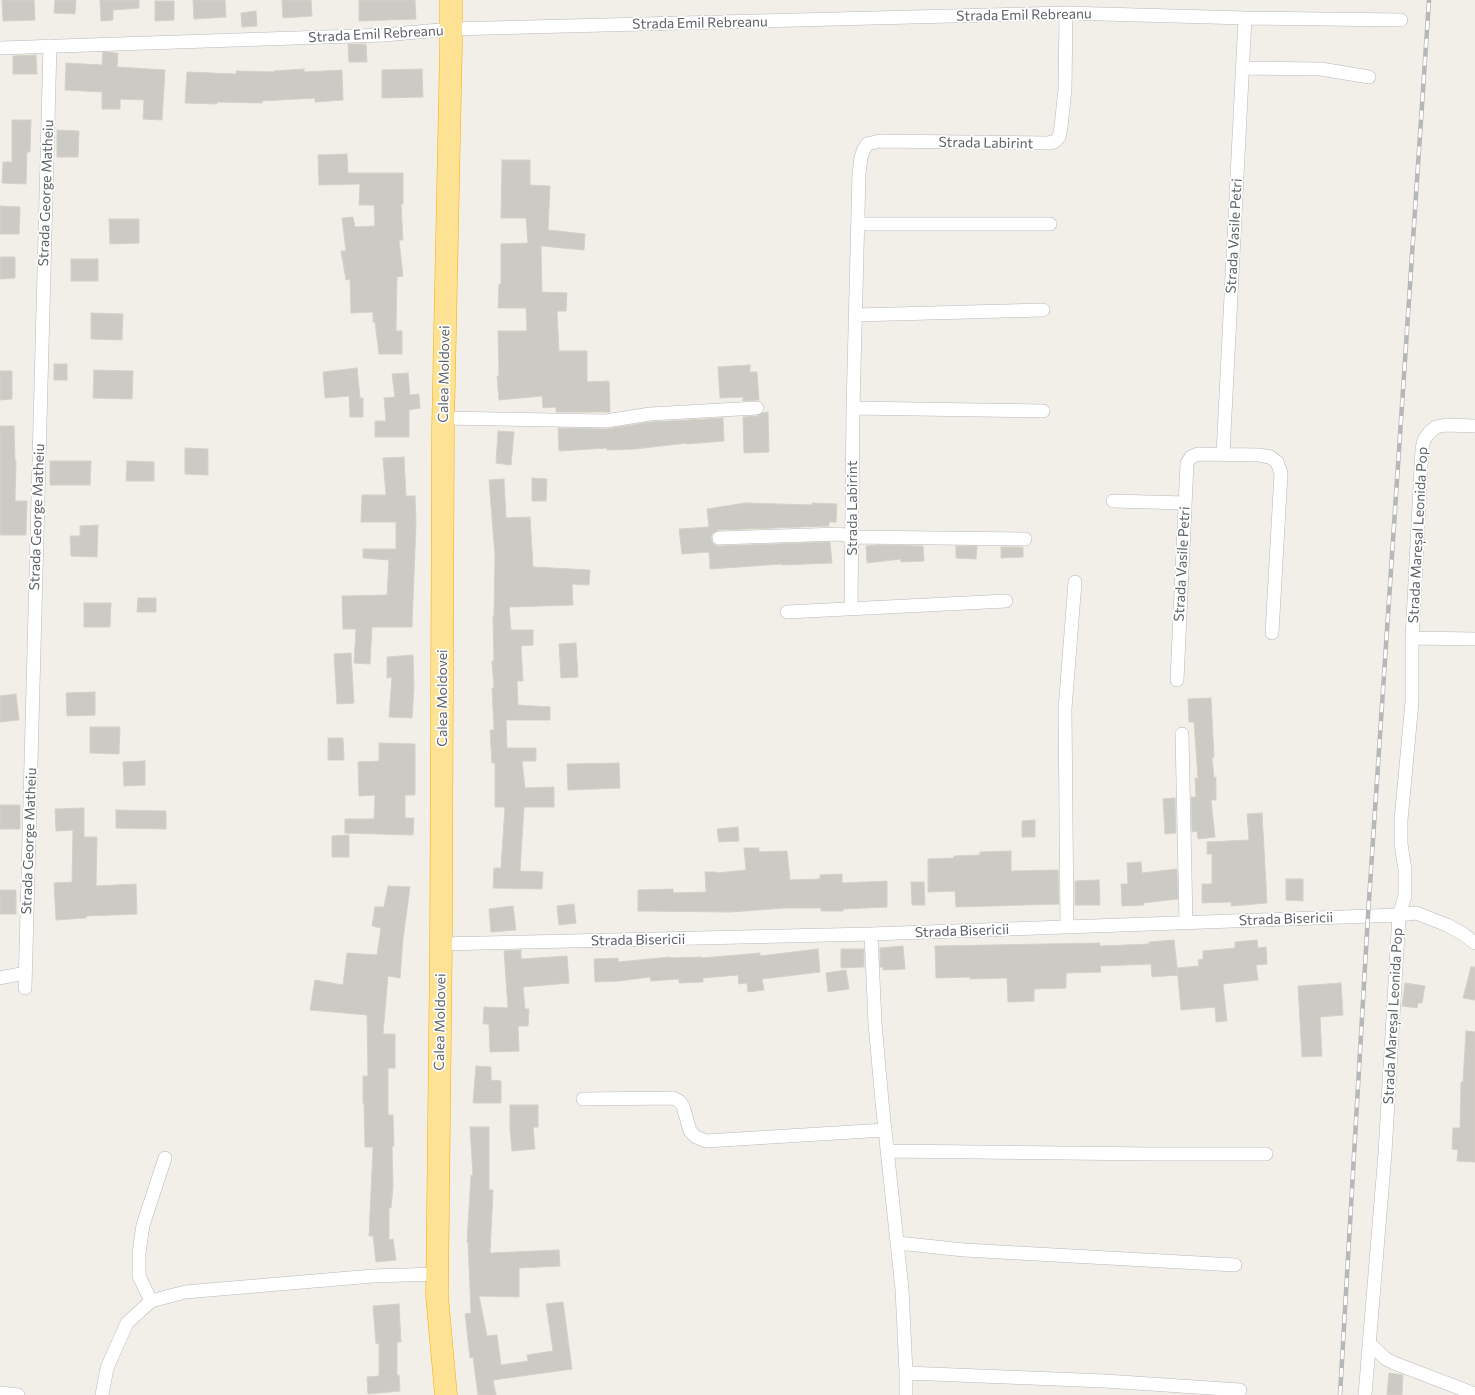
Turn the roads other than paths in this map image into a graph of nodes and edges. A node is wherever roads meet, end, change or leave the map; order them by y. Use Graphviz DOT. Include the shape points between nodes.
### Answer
graph roads {
  1 [pos="451,0"];
  2 [pos="1066,13"];
  3 [pos="1245,18"];
  4 [pos="1401,20"];
  5 [pos="451,29"];
  6 [pos="50,46"];
  7 [pos="0,48"];
  8 [pos="1242,68"];
  9 [pos="1369,77"];
  10 [pos="858,224"];
  11 [pos="1050,224"];
  12 [pos="1043,310"];
  13 [pos="856,315"];
  14 [pos="757,408"];
  15 [pos="853,408"];
  16 [pos="1043,411"];
  17 [pos="443,418"];
  18 [pos="1475,426"];
  19 [pos="1223,454"];
  20 [pos="1113,501"];
  21 [pos="1185,504"];
  22 [pos="719,538"];
  23 [pos="852,538"];
  24 [pos="1025,539"];
  25 [pos="1075,582"];
  26 [pos="1006,601"];
  27 [pos="852,608"];
  28 [pos="787,612"];
  29 [pos="1272,633"];
  30 [pos="1412,638"];
  31 [pos="1475,639"];
  32 [pos="1177,680"];
  33 [pos="1182,734"];
  34 [pos="1399,915"];
  35 [pos="1186,923"];
  36 [pos="1068,927"];
  37 [pos="871,934"];
  38 [pos="1475,943"];
  39 [pos="440,944"];
  40 [pos="25,973"];
  41 [pos="0,978"];
  42 [pos="25,988"];
  43 [pos="584,1099"];
  44 [pos="885,1130"];
  45 [pos="888,1151"];
  46 [pos="1266,1154"];
  47 [pos="165,1158"];
  48 [pos="898,1243"];
  49 [pos="1235,1266"];
  50 [pos="437,1274"];
  51 [pos="151,1301"];
  52 [pos="1369,1343"];
  53 [pos="906,1373"];
  54 [pos="1240,1390"];
  55 [pos="0,1393"];
  56 [pos="1475,1394"];
  57 [pos="18,1395"];
  58 [pos="102,1395"];
  59 [pos="446,1395"];
  60 [pos="906,1395"];
  61 [pos="1365,1395"];
  1 -- 5 [label="highway, Calea Moldovei"];
  2 -- 3 [label="street, Strada Emil Rebreanu"];
  2 -- 5 [label="street, Strada Emil Rebreanu"];
  2 -- 10 [label="street, Strada Labirint" via="1065,89 1059,137 1048,143 880,141 867,144 861,156"];
  3 -- 4 [label="street, Strada Emil Rebreanu"];
  3 -- 8 [label="street, Strada Vasile Petri"];
  5 -- 6 [label="street, Strada Emil Rebreanu" via="384,35"];
  5 -- 17 [label="highway, Calea Moldovei"];
  6 -- 7 [label="street, Strada Emil Rebreanu"];
  6 -- 40 [label="street, Strada George Matheiu"];
  8 -- 9 [label="street" via="1321,69"];
  8 -- 19 [label="street, Strada Vasile Petri"];
  10 -- 11 [label="street"];
  10 -- 13 [label="street, Strada Labirint"];
  12 -- 13 [label="street"];
  13 -- 15 [label="street, Strada Labirint"];
  14 -- 17 [label="street" via="650,414 606,421"];
  15 -- 16 [label="street"];
  15 -- 23 [label="street, Strada Labirint"];
  17 -- 39 [label="highway, Calea Moldovei"];
  18 -- 30 [label="street, Strada Mareșal Leonida Pop" via="1436,427 1424,440"];
  19 -- 21 [label="street, Strada Vasile Petri" via="1198,454 1187,462"];
  19 -- 29 [label="street, Strada Vasile Petri" via="1270,457 1277,462 1281,473"];
  20 -- 21 [label="street"];
  21 -- 32 [label="street, Strada Vasile Petri"];
  22 -- 23 [label="street" via="840,534"];
  23 -- 24 [label="street"];
  23 -- 27 [label="street, Strada Labirint"];
  25 -- 36 [label="street" via="1065,709"];
  26 -- 27 [label="street"];
  27 -- 28 [label="street"];
  30 -- 31 [label="street, Strada Mareșal Leonida Pop"];
  30 -- 34 [label="street, Strada Mareșal Leonida Pop" via="1412,702 1401,820 1405,896"];
  33 -- 35 [label="street"];
  34 -- 35 [label="street, Strada Bisericii"];
  34 -- 38 [label="street, Strada Bisericii" via="1416,913 1448,925"];
  34 -- 52 [label="street, Strada Mareșal Leonida Pop" via="1385,1153"];
  35 -- 36 [label="street, Strada Bisericii"];
  36 -- 37 [label="street, Strada Bisericii"];
  37 -- 39 [label="street, Strada Bisericii"];
  37 -- 44 [label="street" via="875,1023"];
  39 -- 50 [label="highway, Calea Moldovei"];
  40 -- 41 [label="street"];
  40 -- 42 [label="street, Strada George Matheiu"];
  43 -- 44 [label="street" via="673,1098 683,1106 690,1131 706,1141"];
  44 -- 45 [label="street"];
  45 -- 46 [label="street"];
  45 -- 48 [label="street"];
  47 -- 51 [label="street" via="143,1224 138,1253 140,1276"];
  48 -- 49 [label="street" via="964,1250"];
  48 -- 53 [label="street"];
  50 -- 51 [label="street" via="373,1276 185,1292"];
  50 -- 59 [label="highway, Calea Moldovei"];
  51 -- 58 [label="street" via="127,1322 107,1368"];
  52 -- 56 [label="street" via="1394,1363"];
  52 -- 61 [label="street, Strada Mareșal Leonida Pop"];
  53 -- 54 [label="street" via="1105,1381"];
  53 -- 60 [label="street"];
  55 -- 57 [label="street"];
}
